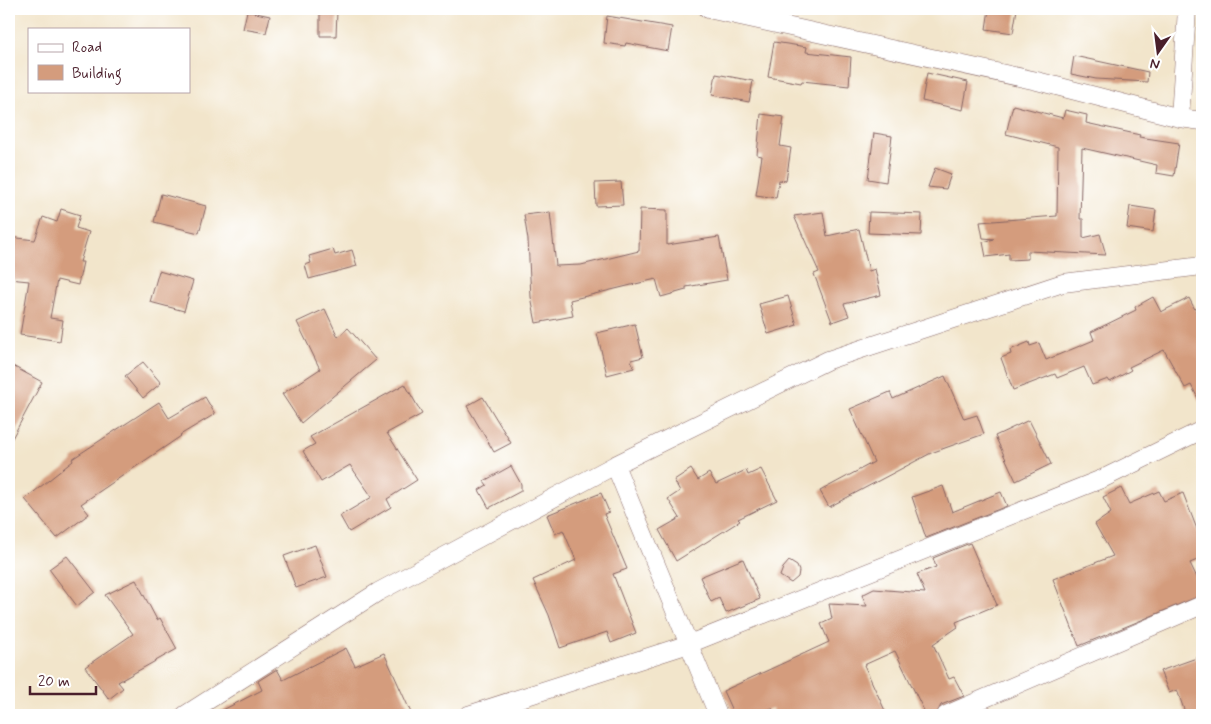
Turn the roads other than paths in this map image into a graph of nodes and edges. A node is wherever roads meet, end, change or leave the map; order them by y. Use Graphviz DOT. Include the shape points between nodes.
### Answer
graph roads {
  1 [pos="708,9"];
  2 [pos="1187,9"];
  3 [pos="1180,118"];
  4 [pos="1202,121"];
  5 [pos="1202,266"];
  6 [pos="1202,430"];
  7 [pos="615,465"];
  8 [pos="1202,605"];
  9 [pos="689,644"];
  10 [pos="185,715"];
  11 [pos="468,715"];
  12 [pos="718,715"];
  13 [pos="946,715"];
  1 -- 3 [label="street" via="1038,81"];
  2 -- 3 [label="street"];
  3 -- 4 [label="street"];
  5 -- 7 [label="street" via="1064,283 828,360"];
  6 -- 9 [label="street" via="1104,478"];
  7 -- 9 [label="street"];
  7 -- 10 [label="street" via="378,592"];
  8 -- 13 [label="street"];
  9 -- 11 [label="street"];
  9 -- 12 [label="street"];
}
